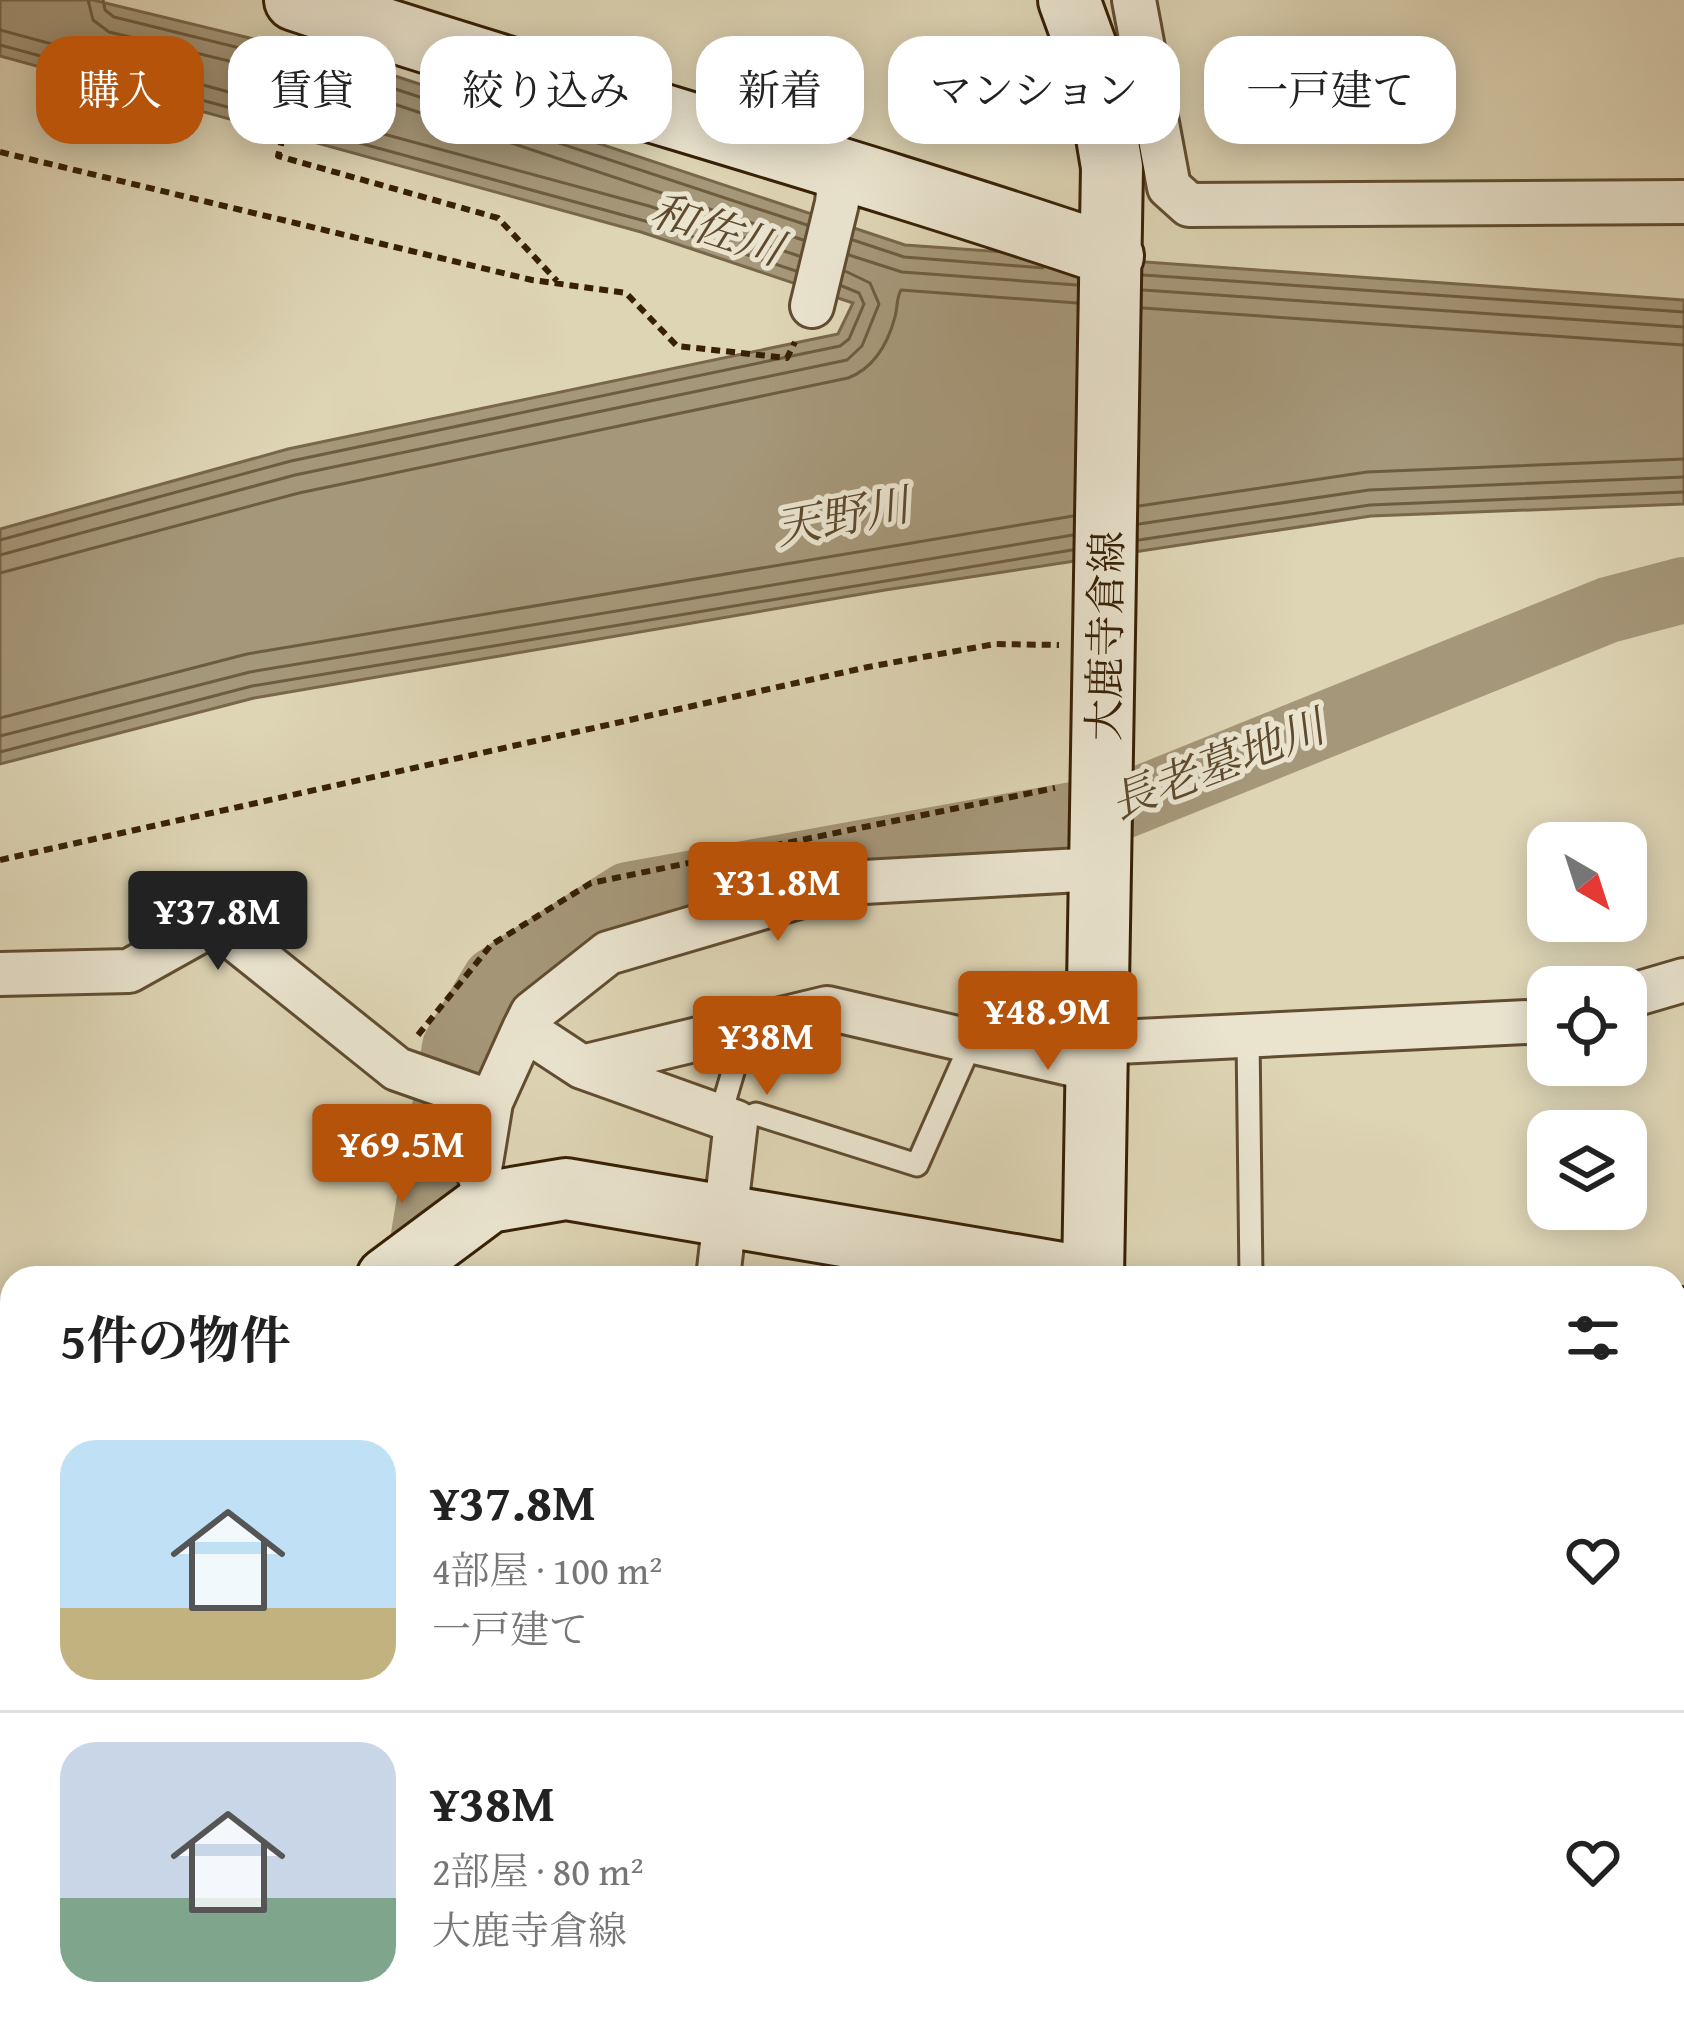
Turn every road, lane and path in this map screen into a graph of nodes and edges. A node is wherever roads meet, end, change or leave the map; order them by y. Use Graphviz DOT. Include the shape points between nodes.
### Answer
graph roads {
  1 [pos="1069,0"];
  2 [pos="1134,0"];
  3 [pos="303,16"];
  4 [pos="0,152"];
  5 [pos="838,185"];
  6 [pos="1684,202"];
  7 [pos="1113,269"];
  8 [pos="560,284"];
  9 [pos="812,306"];
  10 [pos="1105,644"];
  11 [pos="0,860"];
  12 [pos="1099,869"];
  13 [pos="0,974"];
  14 [pos="1684,980"];
  15 [pos="1647,991"];
  16 [pos="1527,1022"];
  17 [pos="746,1027"];
  18 [pos="524,1029"];
  19 [pos="1248,1036"];
  20 [pos="972,1041"];
  21 [pos="1097,1057"];
  22 [pos="582,1067"];
  23 [pos="486,1100"];
  24 [pos="728,1119"];
  25 [pos="480,1208"];
  26 [pos="723,1216"];
  27 [pos="403,1266"];
  28 [pos="719,1266"];
  29 [pos="1021,1266"];
  30 [pos="1092,1266"];
  31 [pos="1251,1266"];
  1 -- 7 [label="main road, 大鹿寺倉線" via="1097,77 1112,167"];
  2 -- 6 [label="street" via="1169,187 1189,205"];
  3 -- 5 [label="main road" via="470,58"];
  3 -- 8 [label="path" via="278,156 498,218"];
  4 -- 8 [label="path"];
  5 -- 7 [label="main road"];
  5 -- 9 [label="street"];
  7 -- 10 [label="main road, 大鹿寺倉線"];
  8 -- 9 [label="path" via="626,293 676,346 787,358"];
  10 -- 11 [label="path" via="995,644 868,667"];
  10 -- 12 [label="main road, 大鹿寺倉線"];
  12 -- 18 [label="street" via="847,883 608,953 532,1013"];
  12 -- 21 [label="main road, 大鹿寺倉線"];
  13 -- 23 [label="street" via="129,971 215,923 397,1069"];
  14 -- 15 [label="street"];
  16 -- 19 [label="street"];
  17 -- 20 [label="street" via="827,1008"];
  17 -- 22 [label="street"];
  17 -- 24 [label="lane"];
  18 -- 22 [label="street"];
  18 -- 23 [label="street"];
  19 -- 21 [label="street"];
  19 -- 31 [label="lane"];
  20 -- 21 [label="street"];
  20 -- 24 [label="lane" via="917,1166 756,1114"];
  21 -- 30 [label="main road, 大鹿寺倉線"];
  22 -- 24 [label="street"];
  23 -- 25 [label="street"];
  24 -- 26 [label="street"];
  25 -- 26 [label="main road, 大鹿寺倉線" via="566,1189"];
  25 -- 27 [label="main road, 大鹿寺倉線"];
  26 -- 28 [label="street"];
  26 -- 29 [label="main road, 大鹿寺倉線"];
}
